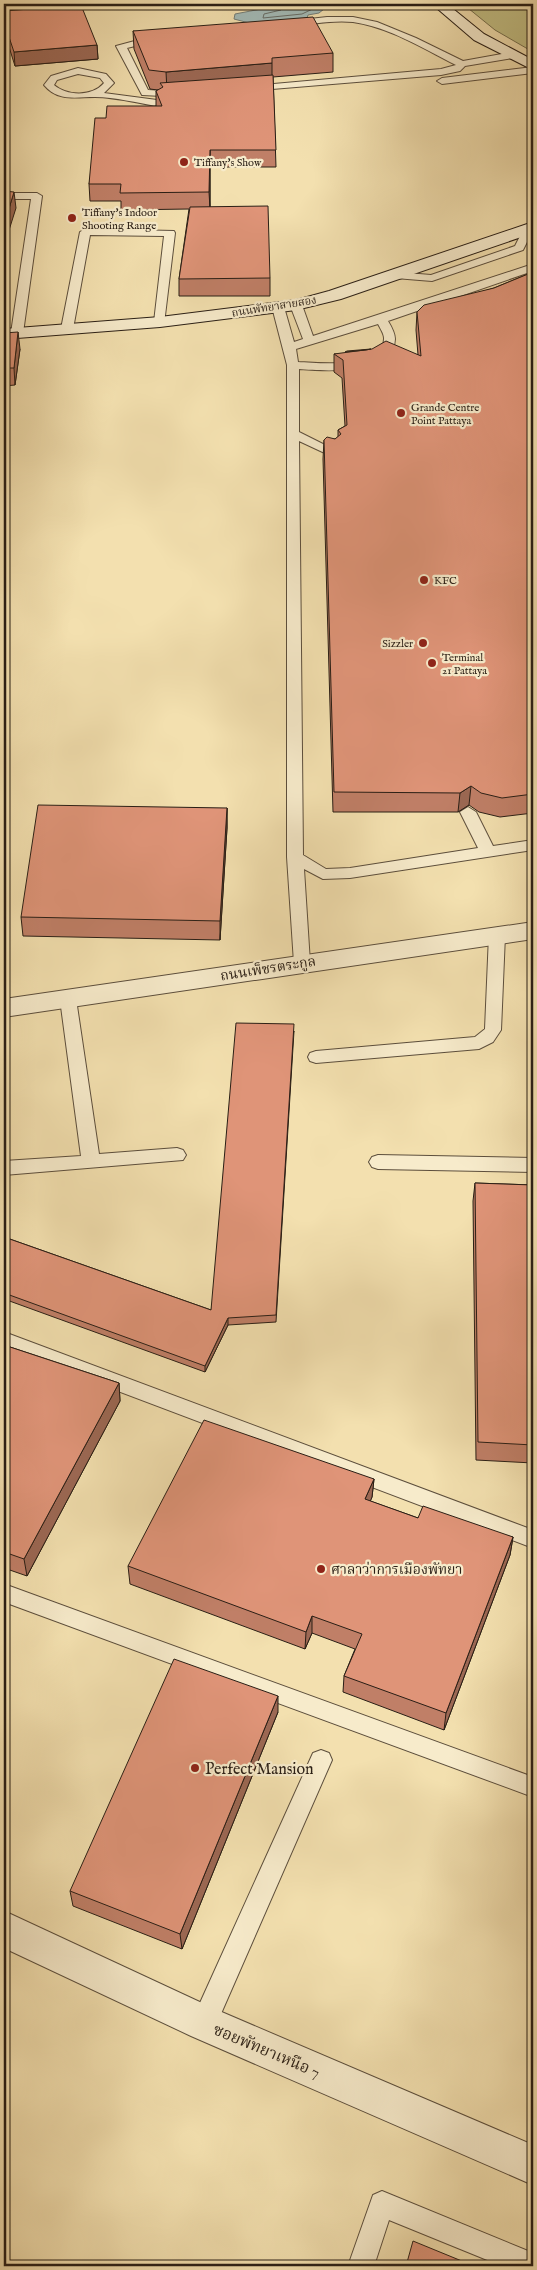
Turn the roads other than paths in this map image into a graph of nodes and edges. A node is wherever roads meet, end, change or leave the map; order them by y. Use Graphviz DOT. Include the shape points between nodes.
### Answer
graph roads {
  1 [pos="439,4"];
  2 [pos="282,25"];
  3 [pos="164,38"];
  4 [pos="514,55"];
  5 [pos="462,64"];
  6 [pos="533,66"];
  7 [pos="533,70"];
  8 [pos="236,90"];
  9 [pos="94,94"];
  10 [pos="242,99"];
  11 [pos="4,196"];
  12 [pos="531,228"];
  13 [pos="533,267"];
  14 [pos="296,305"];
  15 [pos="278,307"];
  16 [pos="382,319"];
  17 [pos="160,322"];
  18 [pos="67,330"];
  19 [pos="10,334"];
  20 [pos="310,340"];
  21 [pos="290,347"];
  22 [pos="293,365"];
  23 [pos="294,434"];
  24 [pos="333,452"];
  25 [pos="468,812"];
  26 [pos="533,845"];
  27 [pos="516,848"];
  28 [pos="488,852"];
  29 [pos="295,857"];
  30 [pos="533,860"];
  31 [pos="533,930"];
  32 [pos="497,935"];
  33 [pos="302,962"];
  34 [pos="68,998"];
  35 [pos="4,1008"];
  36 [pos="316,1057"];
  37 [pos="177,1155"];
  38 [pos="91,1162"];
  39 [pos="378,1162"];
  40 [pos="533,1165"];
  41 [pos="4,1168"];
  42 [pos="4,1340"];
  43 [pos="533,1539"];
  44 [pos="4,1593"];
  45 [pos="321,1760"];
  46 [pos="533,1787"];
  47 [pos="4,1929"];
  48 [pos="204,2023"];
  49 [pos="533,2165"];
  50 [pos="361,2266"];
  51 [pos="533,2266"];
  1 -- 4 [label="main road" via="479,37"];
  2 -- 5 [label="lane" via="332,19 361,20"];
  3 -- 9 [label="lane" via="121,46 145,93 185,99 164,104"];
  4 -- 5 [label="lane"];
  4 -- 6 [label="main road"];
  5 -- 8 [label="lane" via="457,69 441,72"];
  7 -- 10 [label="lane"];
  9 -- 9 [label="lane" via="66,95 52,89 50,81 69,72 96,73 108,83 107,87"];
  11 -- 19 [label="lane" via="37,196"];
  12 -- 14 [label="main road, ถนนพัทยาสายสอง" via="335,295"];
  13 -- 16 [label="lane"];
  14 -- 15 [label="main road, ถนนพัทยาสายสอง"];
  14 -- 20 [label="lane"];
  15 -- 17 [label="main road, ถนนพัทยาสายสอง"];
  15 -- 21 [label="lane"];
  16 -- 20 [label="lane"];
  16 -- 22 [label="lane" via="392,341 385,354 356,366"];
  17 -- 18 [label="main road, ถนนพัทยาสายสอง"];
  17 -- 18 [label="lane" via="170,233 85,232"];
  18 -- 19 [label="main road, ถนนพัทยาสายสอง"];
  20 -- 21 [label="lane"];
  21 -- 22 [label="lane"];
  22 -- 23 [label="lane"];
  23 -- 24 [label="lane"];
  23 -- 29 [label="lane"];
  25 -- 28 [label="lane"];
  26 -- 27 [label="lane"];
  27 -- 28 [label="lane"];
  27 -- 30 [label="lane"];
  28 -- 29 [label="lane" via="350,873 323,874"];
  29 -- 33 [label="lane"];
  31 -- 32 [label="main road, ถนนเพ็ชรตระกูล"];
  32 -- 33 [label="main road, ถนนเพ็ชรตระกูล"];
  32 -- 36 [label="lane" via="493,1030 487,1038 478,1043"];
  33 -- 34 [label="main road, ถนนเพ็ชรตระกูล"];
  34 -- 35 [label="main road, ถนนเพ็ชรตระกูล"];
  34 -- 38 [label="lane"];
  37 -- 38 [label="lane"];
  38 -- 41 [label="lane"];
  39 -- 40 [label="lane"];
  42 -- 43 [label="lane"];
  44 -- 46 [label="lane"];
  45 -- 48 [label="lane"];
  47 -- 48 [label="main road, ซอยพัทยาเหนือ 7"];
  48 -- 49 [label="main road, ซอยพัทยาเหนือ 7"];
  50 -- 51 [label="lane" via="382,2204"];
}
